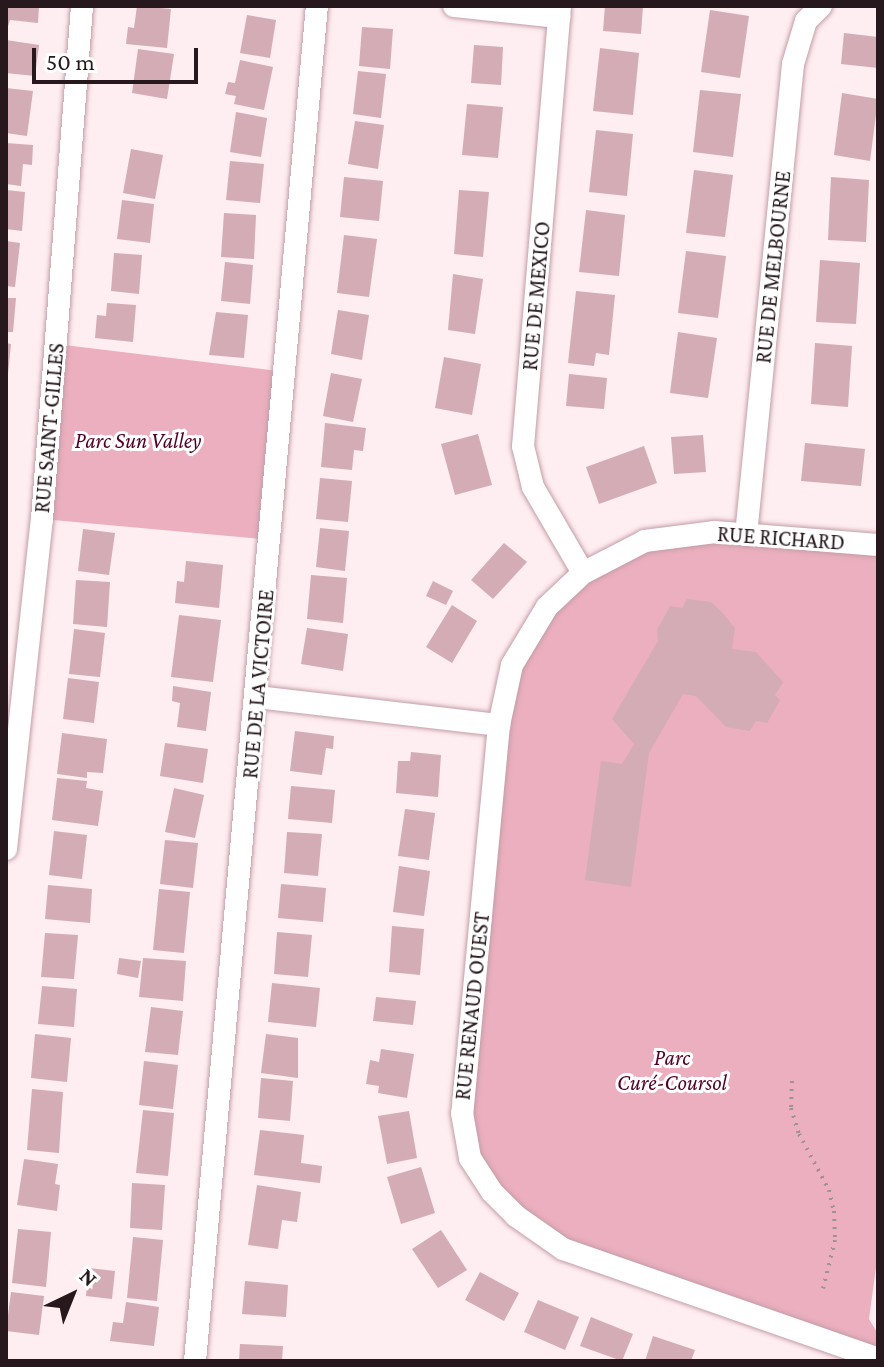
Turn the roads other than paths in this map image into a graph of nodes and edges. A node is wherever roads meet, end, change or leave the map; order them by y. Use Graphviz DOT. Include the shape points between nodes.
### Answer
graph roads {
  1 [pos="82,6"];
  2 [pos="317,6"];
  3 [pos="454,6"];
  4 [pos="821,6"];
  5 [pos="560,11"];
  6 [pos="746,535"];
  7 [pos="878,545"];
  8 [pos="583,573"];
  9 [pos="257,697"];
  10 [pos="499,725"];
  11 [pos="8,805"];
  12 [pos="6,849"];
  13 [pos="878,1359"];
  14 [pos="195,1361"];
  1 -- 11 [label="street, RUE SAINT-GILLES" via="42,519"];
  2 -- 9 [label="street, RUE DE LA VICTOIRE"];
  3 -- 5 [label="street"];
  4 -- 6 [label="street, RUE DE MELBOURNE" via="806,21 793,64"];
  5 -- 8 [label="street, RUE DE MEXICO" via="523,446 533,487"];
  6 -- 7 [label="street, RUE RICHARD"];
  6 -- 8 [label="street, RUE RICHARD" via="715,532 645,541"];
  8 -- 10 [label="street, RUE RICHARD" via="547,607 512,665"];
  9 -- 10 [label="street"];
  9 -- 14 [label="street, RUE DE LA VICTOIRE"];
  10 -- 13 [label="street, RUE RENAUD OUEST" via="462,1113 470,1158 508,1208 563,1249"];
  11 -- 12 [label="street, RUE SAINT-GILLES"];
}
